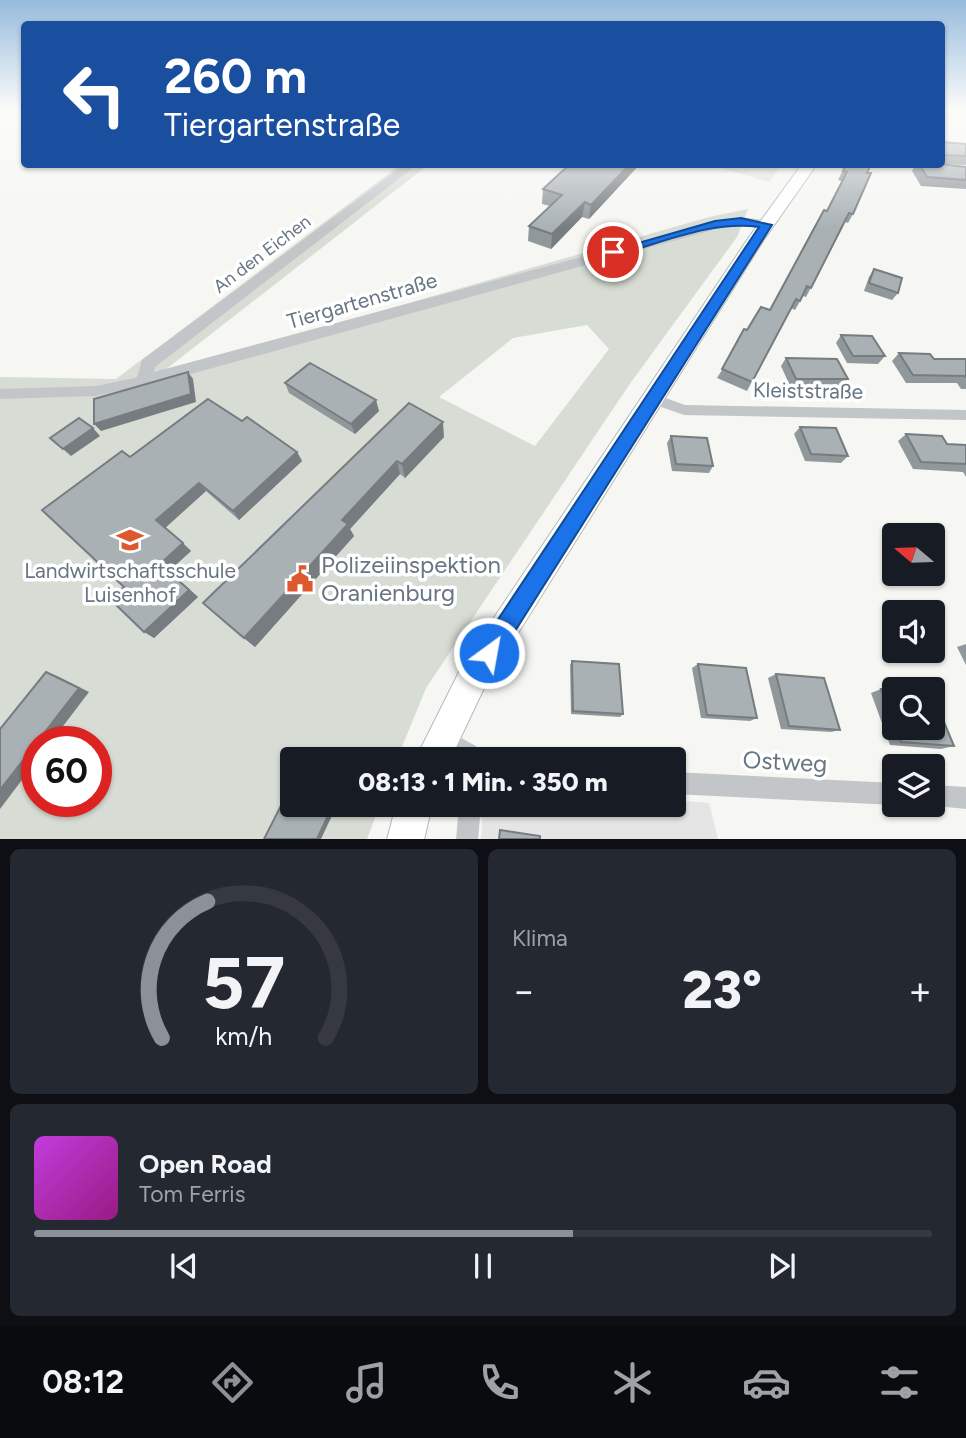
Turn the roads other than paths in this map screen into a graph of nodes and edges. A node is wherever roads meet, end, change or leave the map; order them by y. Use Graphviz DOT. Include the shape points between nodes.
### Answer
graph roads {
  1 [pos="408,168"];
  2 [pos="807,168"];
  3 [pos="930,168"];
  4 [pos="966,171"];
  5 [pos="731,223"];
  6 [pos="761,232"];
  7 [pos="144,381"];
  8 [pos="0,394"];
  9 [pos="652,398"];
  10 [pos="966,415"];
  11 [pos="438,747"];
  12 [pos="686,784"];
  13 [pos="882,793"];
  14 [pos="945,797"];
  15 [pos="966,798"];
  16 [pos="411,817"];
  17 [pos="469,817"];
  18 [pos="405,839"];
  19 [pos="467,839"];
  1 -- 7 [label="street, An den Eichen" via="148,364"];
  2 -- 6 [label="main road"];
  3 -- 4 [label="street"];
  5 -- 6 [label="street"];
  5 -- 6 [label="street, Tiergartenstraße" via="741,221"];
  5 -- 7 [label="street, Tiergartenstraße"];
  6 -- 9 [label="main road"];
  7 -- 8 [label="street, Tiergartenstraße" via="96,391"];
  9 -- 10 [label="street, Kleiststraße" via="684,410"];
  9 -- 11 [label="main road" via="474,676"];
  12 -- 13 [label="street, Ostweg"];
  14 -- 15 [label="street"];
  16 -- 18 [label="main road"];
  17 -- 19 [label="street"];
}
